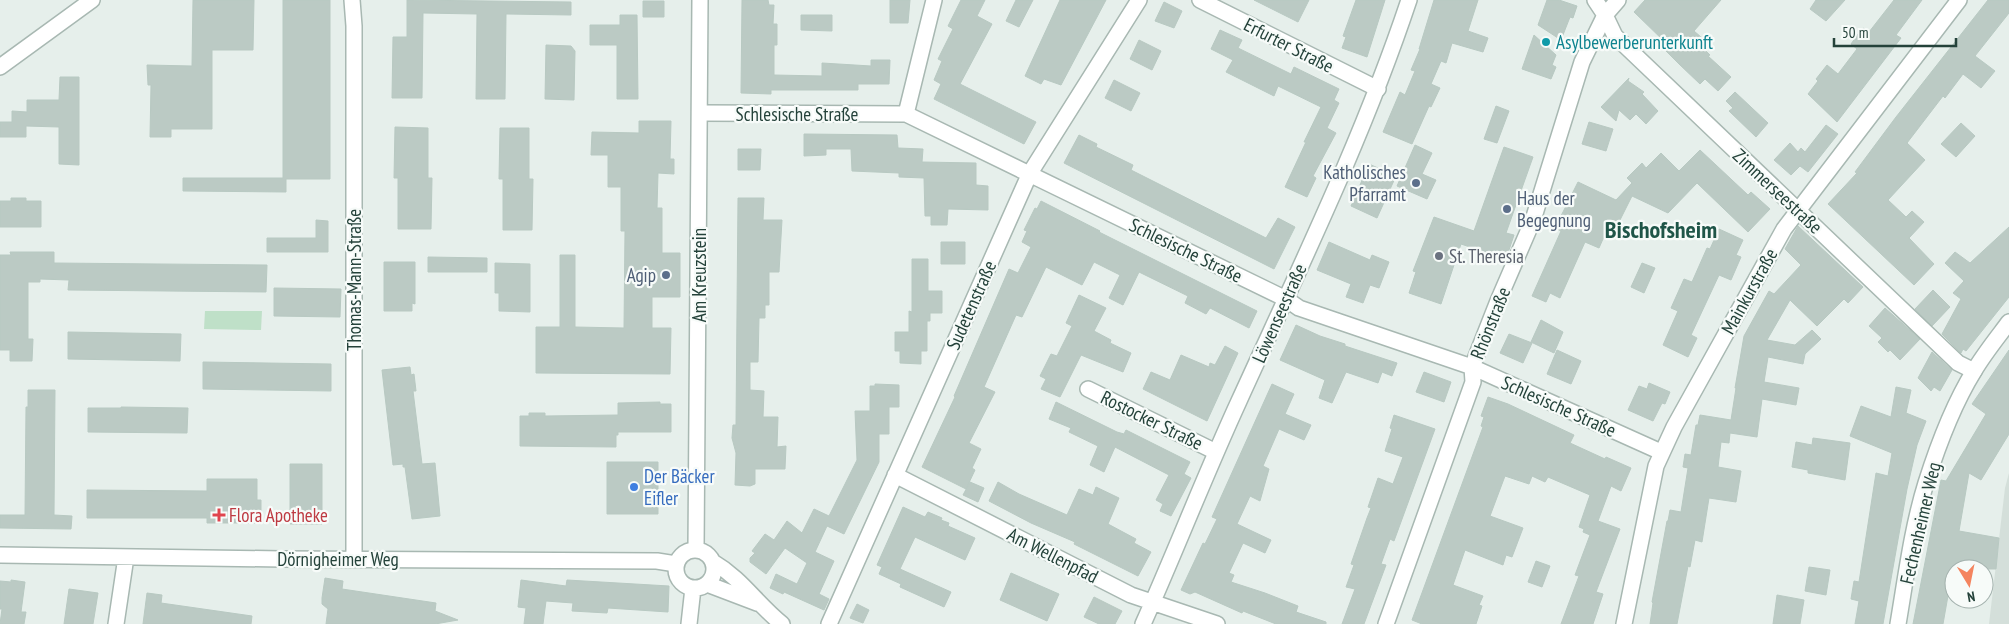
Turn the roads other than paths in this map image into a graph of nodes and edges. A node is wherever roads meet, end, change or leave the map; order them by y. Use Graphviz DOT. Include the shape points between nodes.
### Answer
graph roads {
  1 [pos="92,0"];
  2 [pos="352,0"];
  3 [pos="700,0"];
  4 [pos="934,0"];
  5 [pos="1139,0"];
  6 [pos="1200,0"];
  7 [pos="1409,0"];
  8 [pos="1595,0"];
  9 [pos="1618,0"];
  10 [pos="1959,0"];
  11 [pos="1605,15"];
  12 [pos="0,67"];
  13 [pos="1378,89"];
  14 [pos="700,113"];
  15 [pos="906,114"];
  16 [pos="1030,173"];
  17 [pos="1798,209"];
  18 [pos="1286,299"];
  19 [pos="2009,322"];
  20 [pos="1472,367"];
  21 [pos="1974,371"];
  22 [pos="1088,388"];
  23 [pos="1216,452"];
  24 [pos="1661,452"];
  25 [pos="895,475"];
  26 [pos="696,550"];
  27 [pos="0,555"];
  28 [pos="126,557"];
  29 [pos="354,559"];
  30 [pos="713,562"];
  31 [pos="676,564"];
  32 [pos="700,586"];
  33 [pos="1152,602"];
  34 [pos="760,604"];
  35 [pos="116,624"];
  36 [pos="689,624"];
  37 [pos="782,624"];
  38 [pos="829,624"];
  39 [pos="1143,624"];
  40 [pos="1217,624"];
  41 [pos="1386,624"];
  42 [pos="1624,624"];
  43 [pos="1898,624"];
  1 -- 12 [label="street"];
  2 -- 29 [label="street, Thomas-Mann-Straße"];
  3 -- 14 [label="street, Am Kreuzstein"];
  4 -- 15 [label="street"];
  5 -- 16 [label="street, Sudetenstraße"];
  6 -- 13 [label="street, Erfurter Straße"];
  7 -- 13 [label="street, Löwenseestraße"];
  8 -- 11 [label="street, Zimmerseestraße"];
  9 -- 11 [label="street, Rhönstraße"];
  10 -- 17 [label="street, Mainkurstraße"];
  11 -- 17 [label="street, Zimmerseestraße" via="1615,36"];
  11 -- 20 [label="street, Rhönstraße" via="1582,62 1533,220"];
  13 -- 18 [label="street, Löwenseestraße"];
  14 -- 15 [label="street, Schlesische Straße"];
  14 -- 26 [label="street, Am Kreuzstein"];
  15 -- 16 [label="street, Schlesische Straße"];
  16 -- 18 [label="street, Schlesische Straße"];
  16 -- 25 [label="street, Sudetenstraße"];
  17 -- 21 [label="street, Zimmerseestraße" via="1958,363"];
  17 -- 24 [label="street, Mainkurstraße" via="1784,228"];
  18 -- 20 [label="street, Schlesische Straße" via="1299,308"];
  18 -- 23 [label="street, Löwenseestraße"];
  19 -- 21 [label="street, Fechenheimer Weg"];
  20 -- 24 [label="street, Schlesische Straße"];
  20 -- 41 [label="street, Rhönstraße" via="1473,382"];
  21 -- 43 [label="street, Fechenheimer Weg" via="1947,425 1926,484"];
  22 -- 23 [label="street, Rostocker Straße"];
  23 -- 33 [label="street, Löwenseestraße"];
  24 -- 42 [label="street, Mainkurstraße"];
  25 -- 33 [label="street, Am Wellenpfad" via="1131,595"];
  25 -- 38 [label="street, Sudetenstraße"];
  26 -- 30 [label="street" via="705,553"];
  26 -- 31 [label="street" via="685,553"];
  27 -- 28 [label="street, Dörnigheimer Weg"];
  28 -- 29 [label="street, Dörnigheimer Weg"];
  28 -- 35 [label="street"];
  29 -- 31 [label="street, Dörnigheimer Weg" via="657,561"];
  30 -- 32 [label="street" via="713,575"];
  30 -- 34 [label="street" via="729,571"];
  31 -- 32 [label="street" via="678,578 683,584"];
  32 -- 34 [label="street"];
  32 -- 36 [label="street"];
  33 -- 39 [label="street, Löwenseestraße"];
  33 -- 40 [label="street, Am Wellenpfad"];
  34 -- 37 [label="street"];
}
